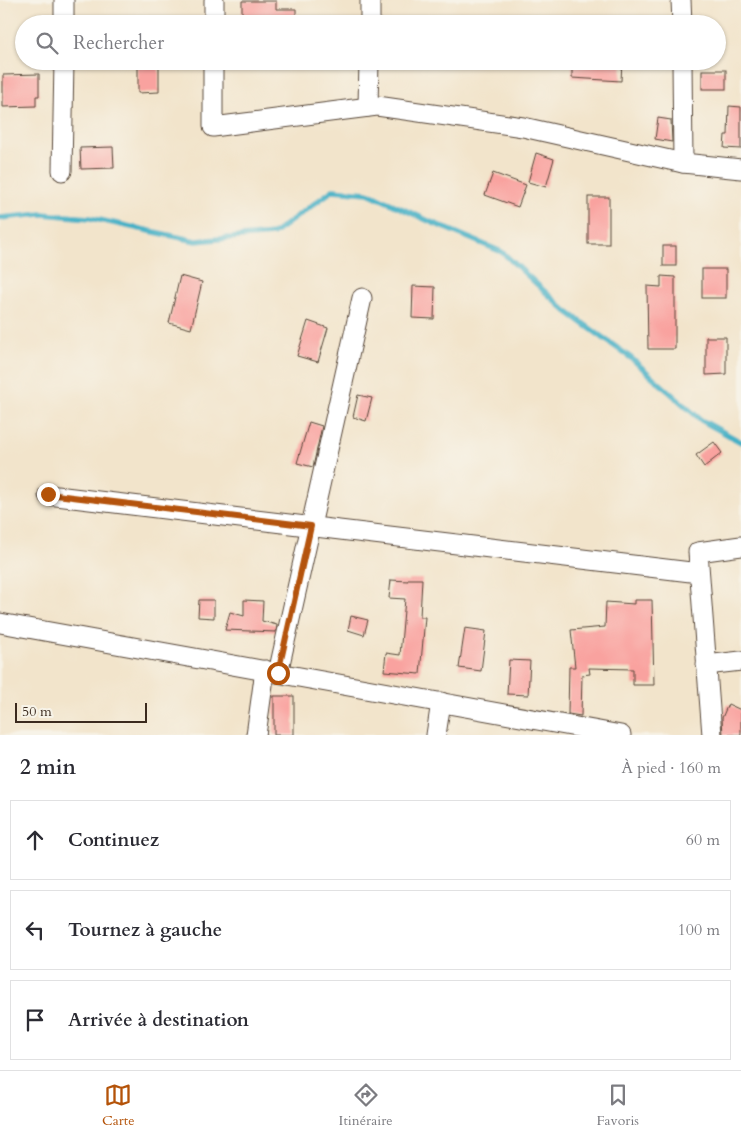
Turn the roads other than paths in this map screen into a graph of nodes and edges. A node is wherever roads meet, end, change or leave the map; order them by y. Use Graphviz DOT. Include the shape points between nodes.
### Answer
graph roads {
  1 [pos="64,0"];
  2 [pos="214,0"];
  3 [pos="370,0"];
  4 [pos="682,0"];
  5 [pos="64,15"];
  6 [pos="214,15"];
  7 [pos="370,15"];
  8 [pos="682,15"];
  9 [pos="64,70"];
  10 [pos="213,70"];
  11 [pos="369,70"];
  12 [pos="682,70"];
  13 [pos="368,107"];
  14 [pos="683,163"];
  15 [pos="741,169"];
  16 [pos="62,171"];
  17 [pos="362,298"];
  18 [pos="48,494"];
  19 [pos="311,526"];
  20 [pos="741,546"];
  21 [pos="699,573"];
  22 [pos="0,623"];
  23 [pos="741,661"];
  24 [pos="706,665"];
  25 [pos="272,672"];
  26 [pos="441,702"];
  27 [pos="597,733"];
  28 [pos="256,735"];
  29 [pos="436,735"];
  30 [pos="621,735"];
  31 [pos="712,735"];
  1 -- 5 [label="street"];
  2 -- 6 [label="street"];
  3 -- 7 [label="street"];
  4 -- 8 [label="street"];
  9 -- 16 [label="street"];
  10 -- 13 [label="street" via="212,127"];
  11 -- 13 [label="street"];
  12 -- 14 [label="street"];
  13 -- 14 [label="street" via="523,127"];
  14 -- 15 [label="street"];
  17 -- 19 [label="street"];
  18 -- 19 [label="street"];
  19 -- 21 [label="street"];
  19 -- 25 [label="street"];
  20 -- 21 [label="street" via="698,552"];
  21 -- 24 [label="street"];
  22 -- 25 [label="street"];
  23 -- 24 [label="street"];
  24 -- 31 [label="street"];
  25 -- 26 [label="street"];
  25 -- 28 [label="street"];
  26 -- 27 [label="street"];
  26 -- 29 [label="street"];
  27 -- 30 [label="street"];
}
